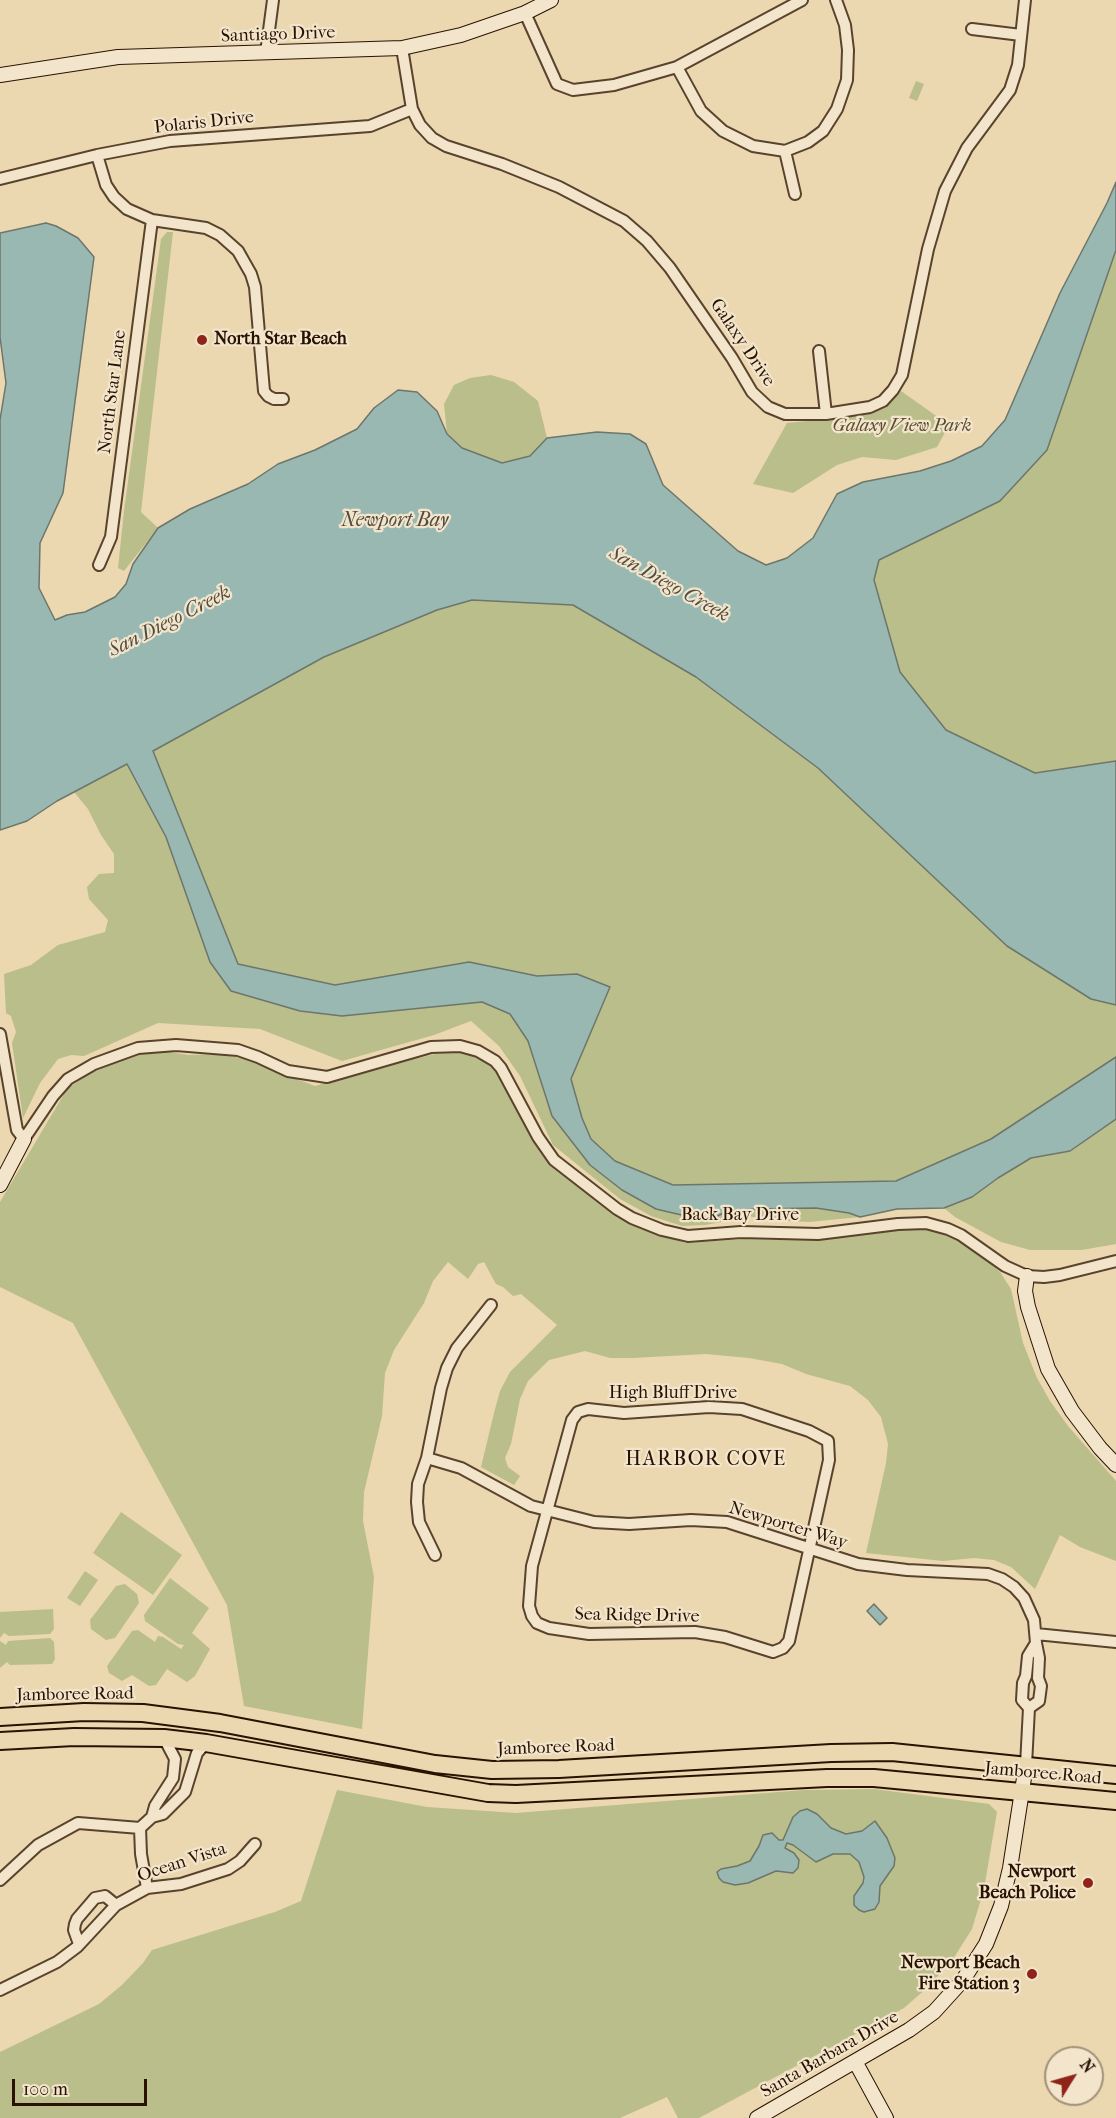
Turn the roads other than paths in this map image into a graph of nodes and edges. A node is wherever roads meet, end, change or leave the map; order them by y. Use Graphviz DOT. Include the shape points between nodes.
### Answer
graph roads {
  1 [pos="273,0"];
  2 [pos="551,0"];
  3 [pos="802,0"];
  4 [pos="836,0"];
  5 [pos="1024,0"];
  6 [pos="525,13"];
  7 [pos="972,29"];
  8 [pos="1020,35"];
  9 [pos="402,48"];
  10 [pos="266,53"];
  11 [pos="677,67"];
  12 [pos="0,75"];
  13 [pos="412,109"];
  14 [pos="785,151"];
  15 [pos="97,155"];
  16 [pos="0,179"];
  17 [pos="795,194"];
  18 [pos="152,220"];
  19 [pos="819,351"];
  20 [pos="283,399"];
  21 [pos="826,414"];
  22 [pos="99,565"];
  23 [pos="0,1034"];
  24 [pos="24,1138"];
  25 [pos="0,1185"];
  26 [pos="1116,1261"];
  27 [pos="1027,1276"];
  28 [pos="491,1305"];
  29 [pos="427,1458"];
  30 [pos="1116,1465"];
  31 [pos="548,1511"];
  32 [pos="810,1550"];
  33 [pos="435,1555"];
  34 [pos="1036,1638"];
  35 [pos="1116,1642"];
  36 [pos="1026,1676"];
  37 [pos="1038,1678"];
  38 [pos="1029,1708"];
  39 [pos="0,1717"];
  40 [pos="164,1738"];
  41 [pos="0,1741"];
  42 [pos="206,1743"];
  43 [pos="1026,1765"];
  44 [pos="1116,1775"];
  45 [pos="173,1778"];
  46 [pos="189,1783"];
  47 [pos="1021,1792"];
  48 [pos="1116,1801"];
  49 [pos="152,1817"];
  50 [pos="140,1828"];
  51 [pos="255,1844"];
  52 [pos="0,1880"];
  53 [pos="147,1888"];
  54 [pos="116,1905"];
  55 [pos="79,1944"];
  56 [pos="0,1990"];
  57 [pos="856,2063"];
  58 [pos="757,2118"];
  59 [pos="886,2118"];
  1 -- 10 [label="street"];
  2 -- 6 [label="street, Santiago Drive"];
  3 -- 11 [label="street"];
  4 -- 14 [label="street" via="845,25 847,80 824,131"];
  5 -- 8 [label="street, Galaxy Drive"];
  6 -- 9 [label="street, Santiago Drive" via="461,35"];
  6 -- 11 [label="street" via="557,84 573,90 614,85"];
  7 -- 8 [label="street"];
  8 -- 21 [label="street, Galaxy Drive" via="1018,65 1010,90 967,148 945,190 928,249 902,375 883,400 870,407"];
  9 -- 10 [label="street, Santiago Drive"];
  9 -- 13 [label="street, Galaxy Drive"];
  10 -- 12 [label="street, Santiago Drive" via="118,57"];
  11 -- 14 [label="street" via="701,111 723,131 753,146"];
  13 -- 15 [label="street, Polaris Drive" via="370,126 170,141"];
  13 -- 21 [label="street, Galaxy Drive" via="420,125 446,146 550,183 624,221 647,240 670,268 760,400 784,414"];
  14 -- 17 [label="street"];
  15 -- 16 [label="street, Polaris Drive"];
  15 -- 18 [label="street" via="114,197 127,209"];
  18 -- 20 [label="street" via="206,228 238,251 255,287 264,392 274,399"];
  18 -- 22 [label="street, North Star Lane" via="111,537"];
  19 -- 21 [label="street"];
  23 -- 24 [label="street" via="17,1130"];
  24 -- 25 [label="street, Back Bay Drive"];
  24 -- 27 [label="street, Back Bay Drive" via="68,1079 94,1064 138,1048 176,1045 238,1050 288,1071 327,1077 431,1047 459,1046 478,1051 501,1068 538,1137 555,1160 617,1209 647,1225 695,1236 741,1232 818,1234 926,1223 961,1235 1005,1266"];
  26 -- 27 [label="street, Back Bay Drive" via="1060,1275"];
  27 -- 30 [label="street" via="1028,1307 1048,1369 1072,1411"];
  28 -- 29 [label="street" via="457,1348 447,1368"];
  29 -- 31 [label="street, Newporter Way" via="461,1468 514,1498"];
  29 -- 33 [label="street" via="418,1484 417,1502 419,1522"];
  31 -- 32 [label="street, Newporter Way" via="611,1524 727,1522"];
  31 -- 32 [label="street, Sea Ridge Drive" via="532,1566 529,1606 537,1623 569,1632 695,1632 773,1652 789,1641"];
  31 -- 32 [label="street, High Bluff Drive" via="572,1420 578,1412 742,1409 828,1441 829,1460"];
  32 -- 34 [label="street, Newporter Way" via="879,1568 973,1572 1002,1579 1024,1598 1034,1620"];
  34 -- 35 [label="street"];
  34 -- 36 [label="street, Newporter Way" via="1028,1656"];
  34 -- 37 [label="street, Newporter Way"];
  36 -- 37 [label="street"];
  36 -- 38 [label="street, Newporter Way" via="1022,1700"];
  37 -- 38 [label="street, Newporter Way" via="1039,1701"];
  38 -- 43 [label="street, Newporter Way"];
  39 -- 43 [label="main road, Jamboree Road" via="143,1713 220,1723 435,1764 492,1770 892,1752"];
  40 -- 41 [label="main road, Jamboree Road"];
  40 -- 42 [label="main road, Jamboree Road"];
  40 -- 45 [label="street" via="175,1760"];
  42 -- 46 [label="street" via="197,1753"];
  42 -- 47 [label="main road, Jamboree Road" via="477,1791 516,1794 827,1778 874,1778"];
  43 -- 44 [label="main road, Jamboree Road"];
  43 -- 47 [label="street, Santa Barbara Drive"];
  45 -- 46 [label="street"];
  45 -- 49 [label="street"];
  46 -- 49 [label="street" via="163,1814"];
  47 -- 48 [label="main road, Jamboree Road"];
  47 -- 57 [label="street, Santa Barbara Drive" via="1006,1889 986,1944 963,1980 934,2012"];
  49 -- 50 [label="street"];
  50 -- 52 [label="street" via="78,1823 38,1845"];
  50 -- 53 [label="street"];
  51 -- 53 [label="street, Ocean Vista" via="228,1869 181,1884"];
  53 -- 54 [label="street, Ocean Vista"];
  54 -- 55 [label="street, Ocean Vista"];
  54 -- 55 [label="street" via="105,1896 95,1898 75,1924"];
  55 -- 56 [label="street, Ocean Vista" via="46,1969"];
  57 -- 58 [label="street, Santa Barbara Drive"];
  57 -- 59 [label="street"];
}
